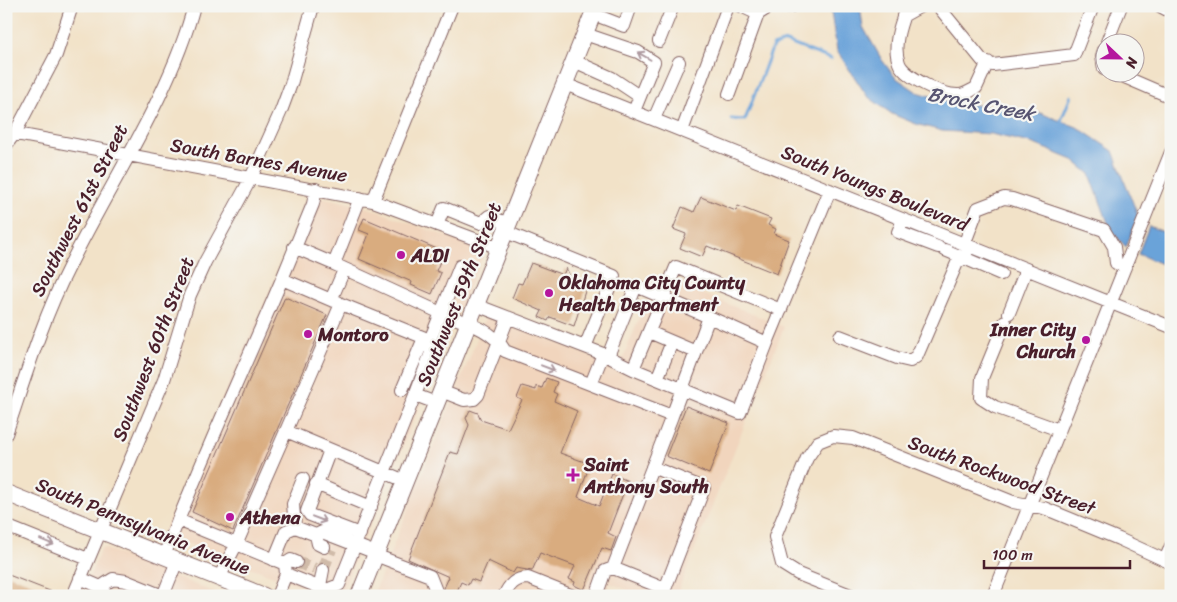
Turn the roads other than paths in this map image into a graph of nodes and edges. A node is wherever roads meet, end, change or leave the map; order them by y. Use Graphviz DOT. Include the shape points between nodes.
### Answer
graph roads {
  1 [pos="72,6"];
  2 [pos="194,6"];
  3 [pos="313,6"];
  4 [pos="452,6"];
  5 [pos="631,6"];
  6 [pos="673,6"];
  7 [pos="728,6"];
  8 [pos="742,6"];
  9 [pos="791,6"];
  10 [pos="921,6"];
  11 [pos="938,6"];
  12 [pos="1093,6"];
  13 [pos="1121,6"];
  14 [pos="1160,6"];
  15 [pos="595,10"];
  16 [pos="905,11"];
  17 [pos="1171,12"];
  18 [pos="758,14"];
  19 [pos="1111,32"];
  20 [pos="585,34"];
  21 [pos="659,40"];
  22 [pos="574,60"];
  23 [pos="679,62"];
  24 [pos="988,62"];
  25 [pos="1137,82"];
  26 [pos="565,84"];
  27 [pos="729,94"];
  28 [pos="640,96"];
  29 [pos="1171,96"];
  30 [pos="634,111"];
  31 [pos="654,119"];
  32 [pos="682,131"];
  33 [pos="11,133"];
  34 [pos="6,145"];
  35 [pos="1171,152"];
  36 [pos="128,156"];
  37 [pos="1168,165"];
  38 [pos="251,178"];
  39 [pos="316,189"];
  40 [pos="830,190"];
  41 [pos="367,199"];
  42 [pos="903,220"];
  43 [pos="437,225"];
  44 [pos="507,228"];
  45 [pos="294,247"];
  46 [pos="498,248"];
  47 [pos="966,250"];
  48 [pos="460,266"];
  49 [pos="339,267"];
  50 [pos="1125,267"];
  51 [pos="1024,275"];
  52 [pos="282,279"];
  53 [pos="663,298"];
  54 [pos="336,302"];
  55 [pos="1110,303"];
  56 [pos="476,305"];
  57 [pos="781,310"];
  58 [pos="441,312"];
  59 [pos="709,317"];
  60 [pos="508,318"];
  61 [pos="468,324"];
  62 [pos="1171,327"];
  63 [pos="649,332"];
  64 [pos="840,336"];
  65 [pos="427,339"];
  66 [pos="672,342"];
  67 [pos="767,343"];
  68 [pos="503,346"];
  69 [pos="585,347"];
  70 [pos="696,352"];
  71 [pos="606,355"];
  72 [pos="633,369"];
  73 [pos="657,379"];
  74 [pos="591,384"];
  75 [pos="682,389"];
  76 [pos="402,390"];
  77 [pos="415,395"];
  78 [pos="439,397"];
  79 [pos="672,416"];
  80 [pos="1059,430"];
  81 [pos="286,431"];
  82 [pos="6,434"];
  83 [pos="330,450"];
  84 [pos="652,467"];
  85 [pos="383,472"];
  86 [pos="303,479"];
  87 [pos="405,481"];
  88 [pos="316,484"];
  89 [pos="6,493"];
  90 [pos="1029,505"];
  91 [pos="371,507"];
  92 [pos="178,520"];
  93 [pos="6,526"];
  94 [pos="295,527"];
  95 [pos="100,530"];
  96 [pos="316,536"];
  97 [pos="358,540"];
  98 [pos="236,545"];
  99 [pos="1171,546"];
  100 [pos="324,547"];
  101 [pos="376,554"];
  102 [pos="171,558"];
  103 [pos="88,559"];
  104 [pos="1168,562"];
  105 [pos="285,565"];
  106 [pos="613,568"];
  107 [pos="320,570"];
  108 [pos="80,578"];
  109 [pos="219,578"];
  110 [pos="339,584"];
  111 [pos="102,592"];
  112 [pos="245,592"];
  113 [pos="320,592"];
  114 [pos="360,594"];
  115 [pos="73,596"];
  116 [pos="163,596"];
  117 [pos="264,596"];
  118 [pos="277,596"];
  119 [pos="438,596"];
  120 [pos="504,596"];
  121 [pos="573,596"];
  122 [pos="596,596"];
  123 [pos="853,596"];
  124 [pos="993,596"];
  1 -- 33 [label="street" via="56,56"];
  2 -- 36 [label="street, Southwest 61st Street" via="176,57"];
  3 -- 38 [label="street, Southwest 60th Street" via="292,84"];
  4 -- 41 [label="street"];
  5 -- 15 [label="street" via="624,26"];
  6 -- 21 [label="street"];
  7 -- 32 [label="street"];
  8 -- 18 [label="street"];
  9 -- 18 [label="street" via="769,7"];
  10 -- 16 [label="street"];
  11 -- 24 [label="street" via="982,60"];
  12 -- 24 [label="street" via="1074,55"];
  13 -- 19 [label="street"];
  14 -- 17 [label="street"];
  15 -- 20 [label="main road, Southwest 59th Street"];
  16 -- 24 [label="street" via="896,46 899,64 921,82 959,95 976,88"];
  18 -- 27 [label="street"];
  20 -- 22 [label="main road, Southwest 59th Street"];
  28 -- 20 [label="street, one-way" via="654,62 638,52"];
  22 -- 26 [label="main road, Southwest 59th Street"];
  22 -- 28 [label="street"];
  23 -- 31 [label="street"];
  25 -- 29 [label="street"];
  26 -- 30 [label="street, South Youngs Boulevard"];
  26 -- 44 [label="main road, Southwest 59th Street"];
  28 -- 30 [label="street"];
  30 -- 31 [label="street, South Youngs Boulevard"];
  31 -- 32 [label="street, South Youngs Boulevard"];
  32 -- 40 [label="street, South Youngs Boulevard"];
  33 -- 34 [label="street"];
  33 -- 36 [label="street, South Barnes Avenue"];
  35 -- 37 [label="street"];
  36 -- 38 [label="street, South Barnes Avenue"];
  36 -- 82 [label="street, Southwest 61st Street" via="47,313"];
  37 -- 50 [label="street"];
  38 -- 39 [label="street, South Barnes Avenue"];
  38 -- 95 [label="street, Southwest 60th Street" via="190,295 164,380"];
  39 -- 41 [label="street, South Barnes Avenue"];
  39 -- 45 [label="street" via="313,204"];
  40 -- 42 [label="street, South Youngs Boulevard"];
  40 -- 57 [label="street"];
  41 -- 43 [label="street, South Barnes Avenue"];
  41 -- 49 [label="street"];
  42 -- 47 [label="street, South Youngs Boulevard"];
  42 -- 47 [label="street" via="898,232 942,249"];
  43 -- 44 [label="street" via="444,208 481,223 490,216"];
  43 -- 46 [label="street, South Barnes Avenue"];
  44 -- 46 [label="main road, Southwest 59th Street"];
  44 -- 69 [label="street" via="614,276"];
  45 -- 49 [label="street"];
  45 -- 52 [label="street"];
  46 -- 56 [label="main road, Southwest 59th Street"];
  47 -- 50 [label="street" via="978,208 1004,198 1104,230 1114,247 1116,263"];
  47 -- 51 [label="street, South Youngs Boulevard"];
  47 -- 51 [label="street" via="1004,275"];
  47 -- 64 [label="street" via="921,350 910,361"];
  48 -- 58 [label="street"];
  49 -- 54 [label="street"];
  49 -- 58 [label="street"];
  50 -- 55 [label="street"];
  51 -- 55 [label="street, South Youngs Boulevard"];
  51 -- 80 [label="street" via="982,378 981,398 995,407"];
  52 -- 54 [label="street"];
  52 -- 92 [label="street"];
  53 -- 57 [label="street" via="676,267"];
  53 -- 59 [label="street"];
  53 -- 63 [label="street"];
  53 -- 71 [label="street" via="636,286"];
  54 -- 65 [label="street"];
  54 -- 81 [label="street"];
  55 -- 62 [label="street, South Youngs Boulevard"];
  55 -- 80 [label="street"];
  56 -- 60 [label="street"];
  56 -- 61 [label="main road, Southwest 59th Street"];
  57 -- 67 [label="street"];
  58 -- 61 [label="street"];
  58 -- 65 [label="street"];
  59 -- 67 [label="street"];
  59 -- 70 [label="street"];
  60 -- 68 [label="street"];
  60 -- 69 [label="street"];
  61 -- 68 [label="street" via="489,332"];
  61 -- 78 [label="main road, Southwest 59th Street"];
  63 -- 66 [label="street"];
  63 -- 72 [label="street"];
  65 -- 76 [label="street"];
  65 -- 77 [label="street" via="431,353"];
  66 -- 70 [label="street"];
  66 -- 73 [label="street"];
  67 -- 75 [label="street" via="740,413"];
  68 -- 74 [label="street, one-way"];
  68 -- 78 [label="street" via="474,399"];
  69 -- 71 [label="street"];
  70 -- 75 [label="street"];
  71 -- 72 [label="street"];
  71 -- 74 [label="street"];
  72 -- 73 [label="street"];
  73 -- 75 [label="street"];
  74 -- 79 [label="street"];
  75 -- 79 [label="street"];
  77 -- 78 [label="street"];
  77 -- 85 [label="street"];
  78 -- 87 [label="main road, Southwest 59th Street"];
  79 -- 84 [label="street"];
  80 -- 90 [label="street"];
  81 -- 83 [label="street"];
  81 -- 98 [label="street"];
  83 -- 85 [label="street"];
  83 -- 88 [label="street"];
  84 -- 106 [label="street"];
  84 -- 106 [label="street" via="704,488 665,589"];
  85 -- 87 [label="street"];
  85 -- 91 [label="street"];
  86 -- 94 [label="street" via="293,504"];
  87 -- 101 [label="main road, Southwest 59th Street"];
  88 -- 91 [label="street"];
  88 -- 97 [label="street, one-way" via="306,508 308,514"];
  89 -- 95 [label="main road, South Pennsylvania Avenue"];
  90 -- 104 [label="street, South Rockwood Street" via="1044,508"];
  90 -- 123 [label="street, South Rockwood Street" via="1013,502 853,438 833,436 818,442 802,469 775,537 782,564 798,574"];
  90 -- 124 [label="street"];
  91 -- 97 [label="street"];
  92 -- 98 [label="street"];
  92 -- 102 [label="street"];
  93 -- 103 [label="street, one-way"];
  94 -- 96 [label="street"];
  94 -- 105 [label="street" via="286,531"];
  95 -- 102 [label="main road, South Pennsylvania Avenue"];
  95 -- 103 [label="street, Southwest 60th Street"];
  96 -- 97 [label="street" via="322,532"];
  96 -- 100 [label="street" via="318,544"];
  97 -- 101 [label="street"];
  97 -- 110 [label="street" via="344,561"];
  98 -- 105 [label="street"];
  98 -- 109 [label="street"];
  99 -- 104 [label="street"];
  101 -- 114 [label="main road, Southwest 59th Street"];
  101 -- 119 [label="street" via="430,576"];
  102 -- 109 [label="main road, South Pennsylvania Avenue"];
  102 -- 116 [label="street"];
  103 -- 108 [label="street, Southwest 60th Street"];
  105 -- 113 [label="street"];
  105 -- 118 [label="street"];
  106 -- 122 [label="street" via="606,572"];
  107 -- 113 [label="street"];
  108 -- 111 [label="street"];
  108 -- 115 [label="street, Southwest 60th Street"];
  109 -- 112 [label="main road, South Pennsylvania Avenue"];
  110 -- 113 [label="street"];
  110 -- 114 [label="street"];
  111 -- 116 [label="street" via="113,579"];
  112 -- 117 [label="main road, South Pennsylvania Avenue"];
  120 -- 121 [label="street" via="513,582 528,578"];
}
